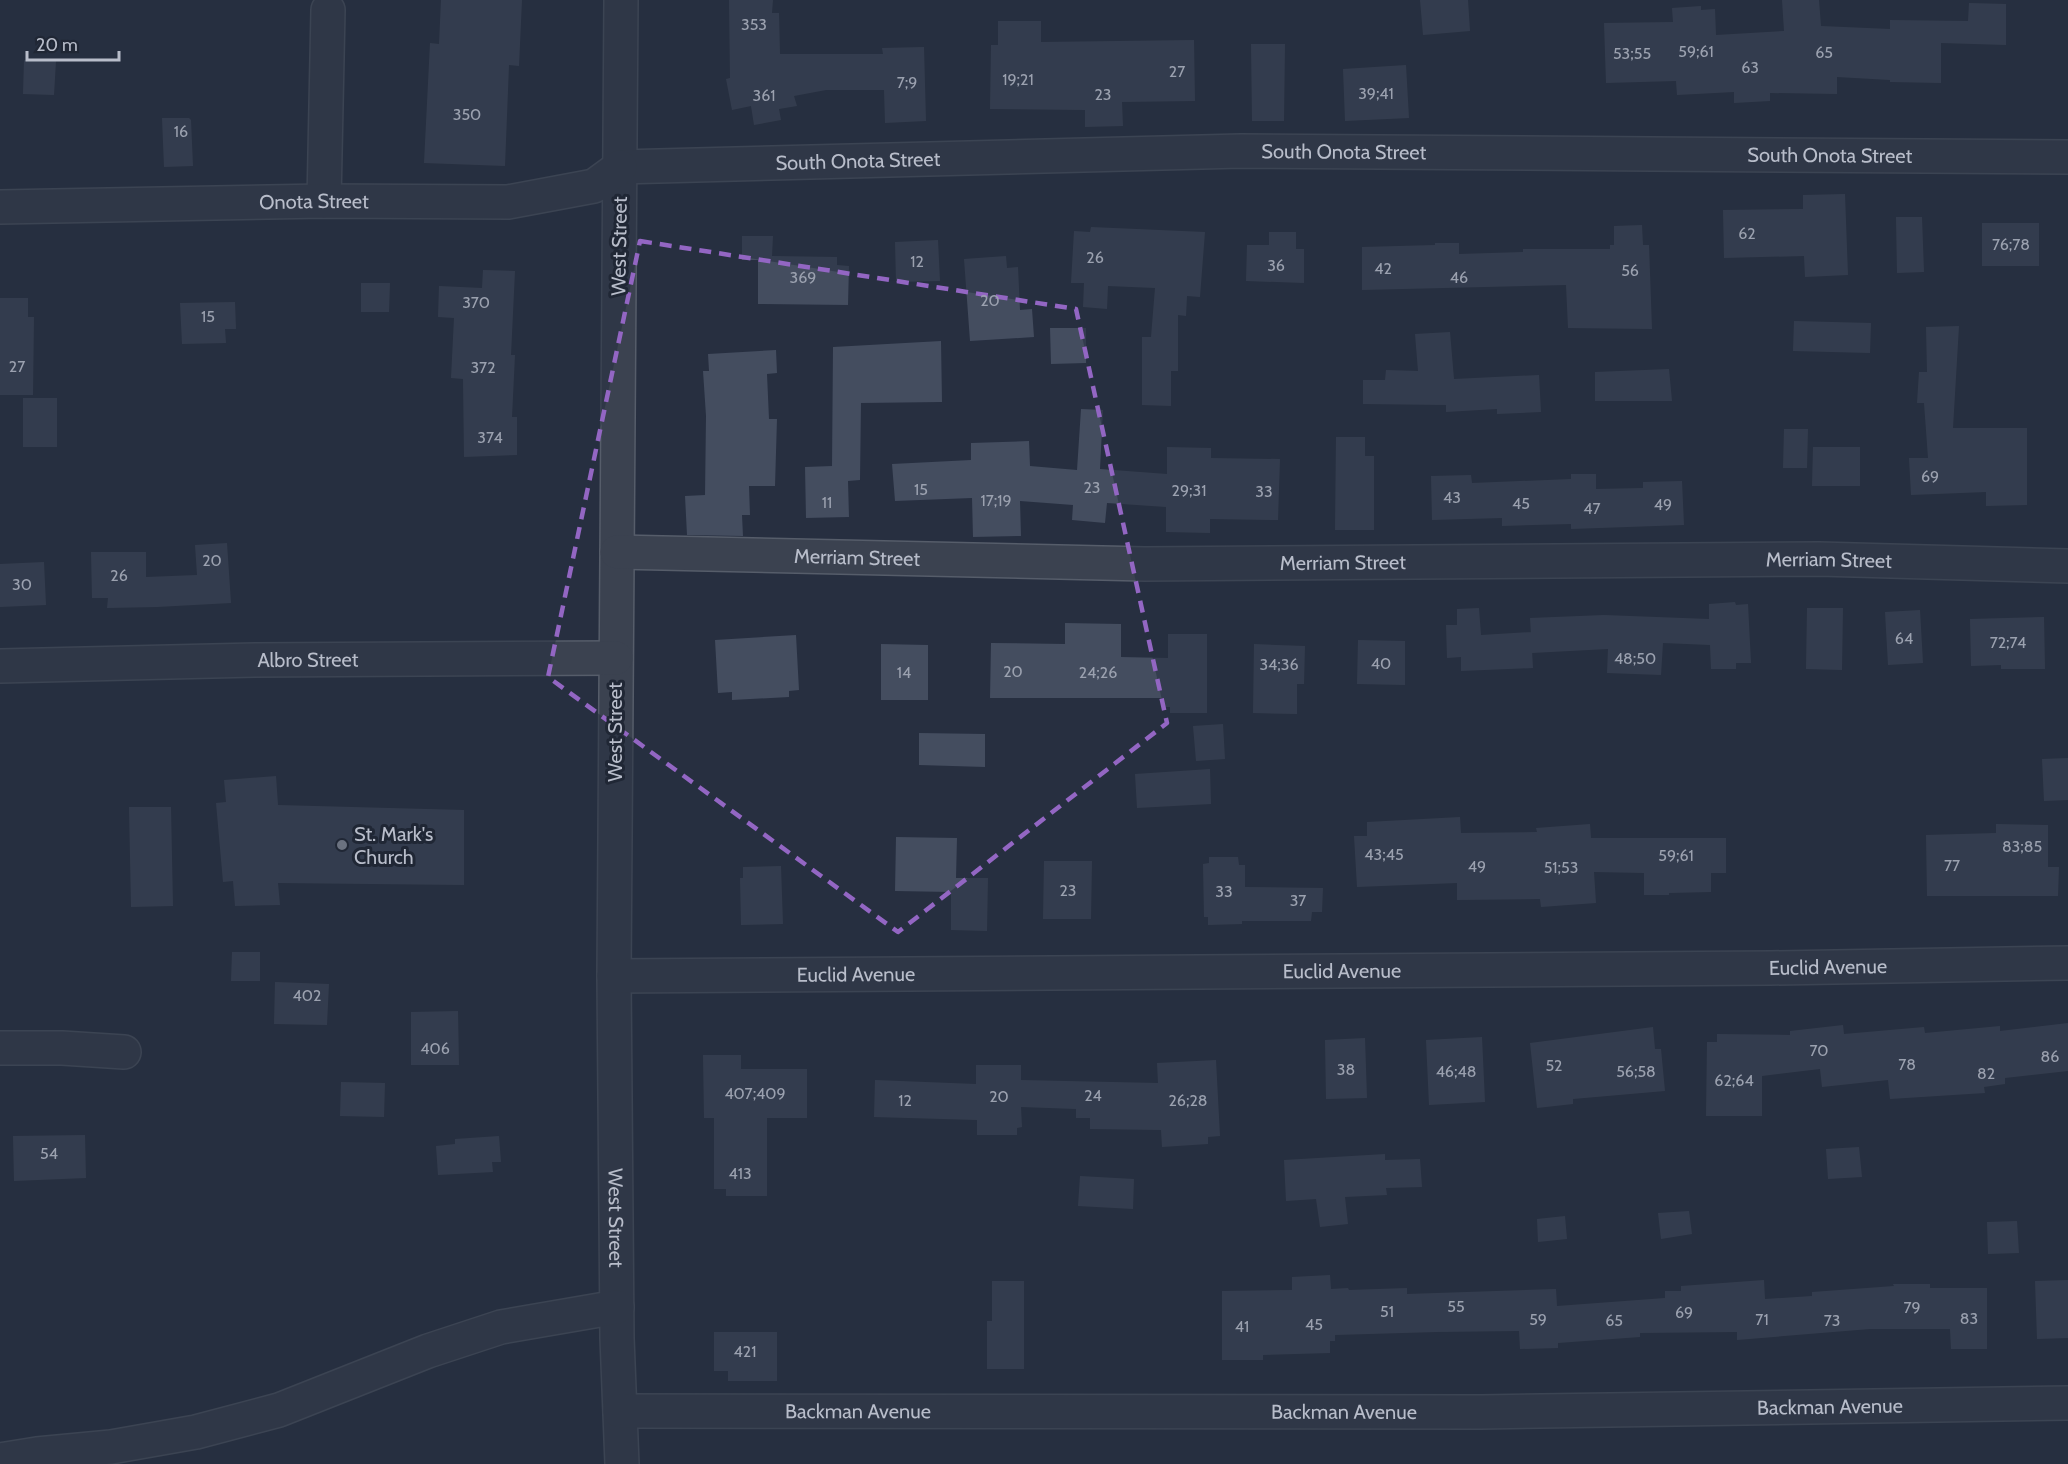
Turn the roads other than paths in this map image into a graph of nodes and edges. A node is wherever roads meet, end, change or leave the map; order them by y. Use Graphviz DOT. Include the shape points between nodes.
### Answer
graph roads {
  1 [pos="621,0"];
  2 [pos="328,10"];
  3 [pos="2068,157"];
  4 [pos="620,167"];
  5 [pos="324,201"];
  6 [pos="0,207"];
  7 [pos="616,552"];
  8 [pos="2068,566"];
  9 [pos="616,658"];
  10 [pos="0,666"];
  11 [pos="2068,963"];
  12 [pos="614,976"];
  13 [pos="0,1048"];
  14 [pos="124,1052"];
  15 [pos="617,1307"];
  16 [pos="2068,1403"];
  17 [pos="620,1411"];
  18 [pos="0,1460"];
  19 [pos="622,1464"];
  1 -- 4 [label="street, West Street"];
  2 -- 5 [label="street"];
  3 -- 4 [label="street, South Onota Street" via="1241,151"];
  4 -- 5 [label="street, Onota Street" via="594,186 508,202"];
  4 -- 7 [label="street, West Street"];
  5 -- 6 [label="street, Onota Street"];
  7 -- 8 [label="street, Merriam Street" via="1145,564 1820,559"];
  7 -- 9 [label="street, West Street"];
  9 -- 10 [label="street, Albro Street"];
  9 -- 12 [label="street, West Street"];
  11 -- 12 [label="street, Euclid Avenue"];
  12 -- 15 [label="street, West Street"];
  13 -- 14 [label="street"];
  15 -- 17 [label="street, West Street"];
  15 -- 18 [label="street" via="501,1327 279,1410 196,1432"];
  16 -- 17 [label="street, Backman Avenue" via="1481,1412"];
  17 -- 19 [label="street, West Street"];
}
